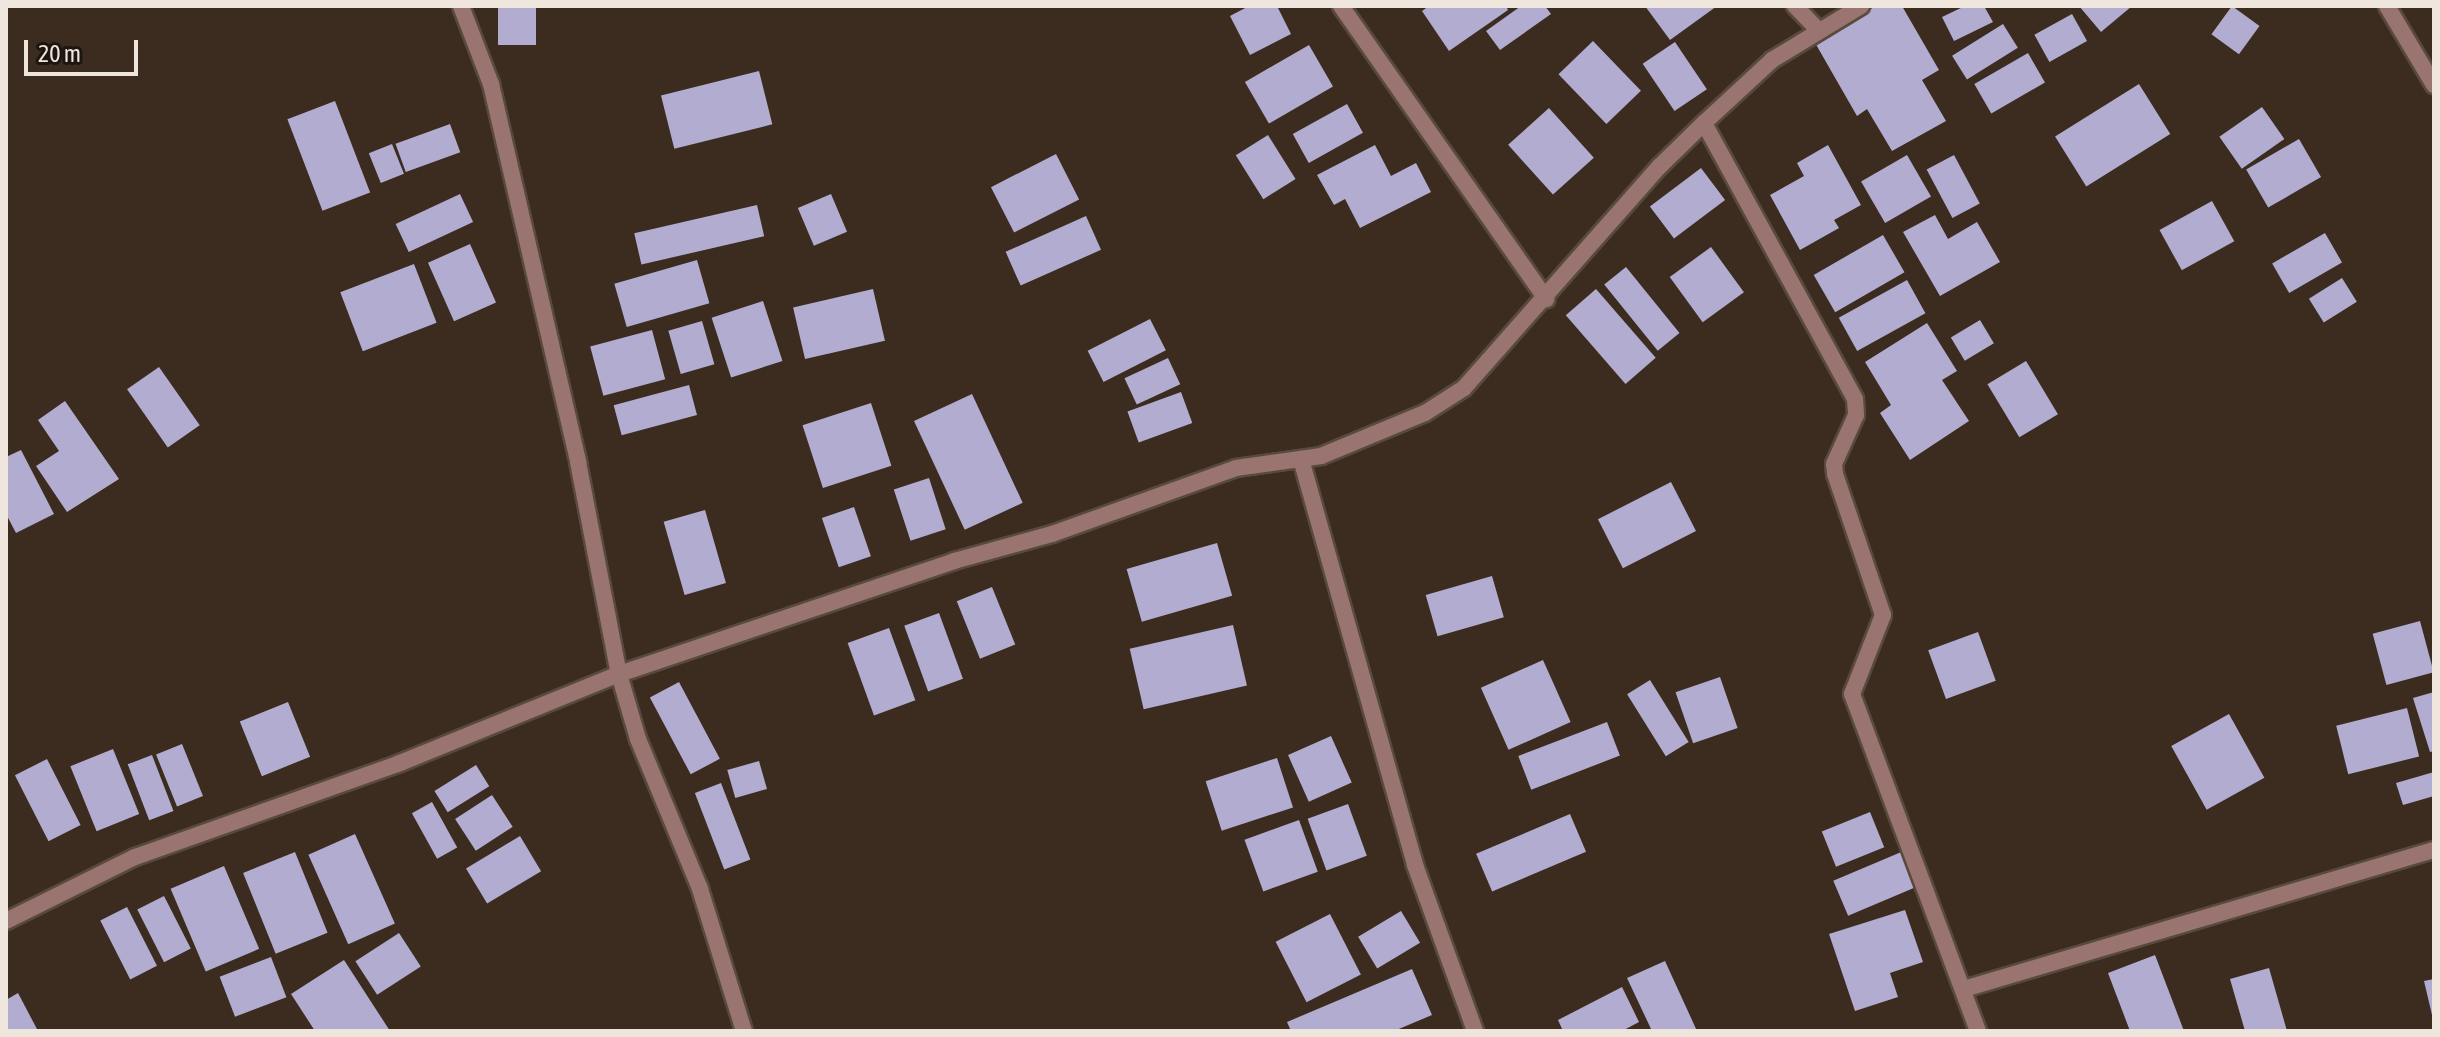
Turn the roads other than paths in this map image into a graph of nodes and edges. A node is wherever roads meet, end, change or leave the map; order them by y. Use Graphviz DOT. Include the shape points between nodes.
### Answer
graph roads {
  1 [pos="461,6"];
  2 [pos="1341,6"];
  3 [pos="1795,6"];
  4 [pos="1861,6"];
  5 [pos="2387,6"];
  6 [pos="1818,30"];
  7 [pos="2434,85"];
  8 [pos="1704,123"];
  9 [pos="1546,299"];
  10 [pos="1301,459"];
  11 [pos="619,674"];
  12 [pos="2434,850"];
  13 [pos="6,921"];
  14 [pos="1964,989"];
  15 [pos="744,1031"];
  16 [pos="1475,1031"];
  17 [pos="1978,1031"];
  1 -- 11 [label="street" via="491,84 578,462"];
  2 -- 9 [label="street"];
  3 -- 6 [label="street"];
  4 -- 6 [label="street"];
  5 -- 7 [label="street"];
  6 -- 8 [label="street" via="1772,60"];
  8 -- 9 [label="street" via="1659,167"];
  8 -- 14 [label="street" via="1855,399 1856,415 1834,464 1835,474 1883,615 1852,694"];
  9 -- 10 [label="street" via="1464,388 1376,436"];
  10 -- 11 [label="street" via="1236,468 1052,534 954,561"];
  10 -- 16 [label="street" via="1415,865"];
  11 -- 13 [label="street" via="400,763 135,857"];
  11 -- 15 [label="street" via="638,739 700,889"];
  12 -- 14 [label="street"];
  14 -- 17 [label="street"];
}
